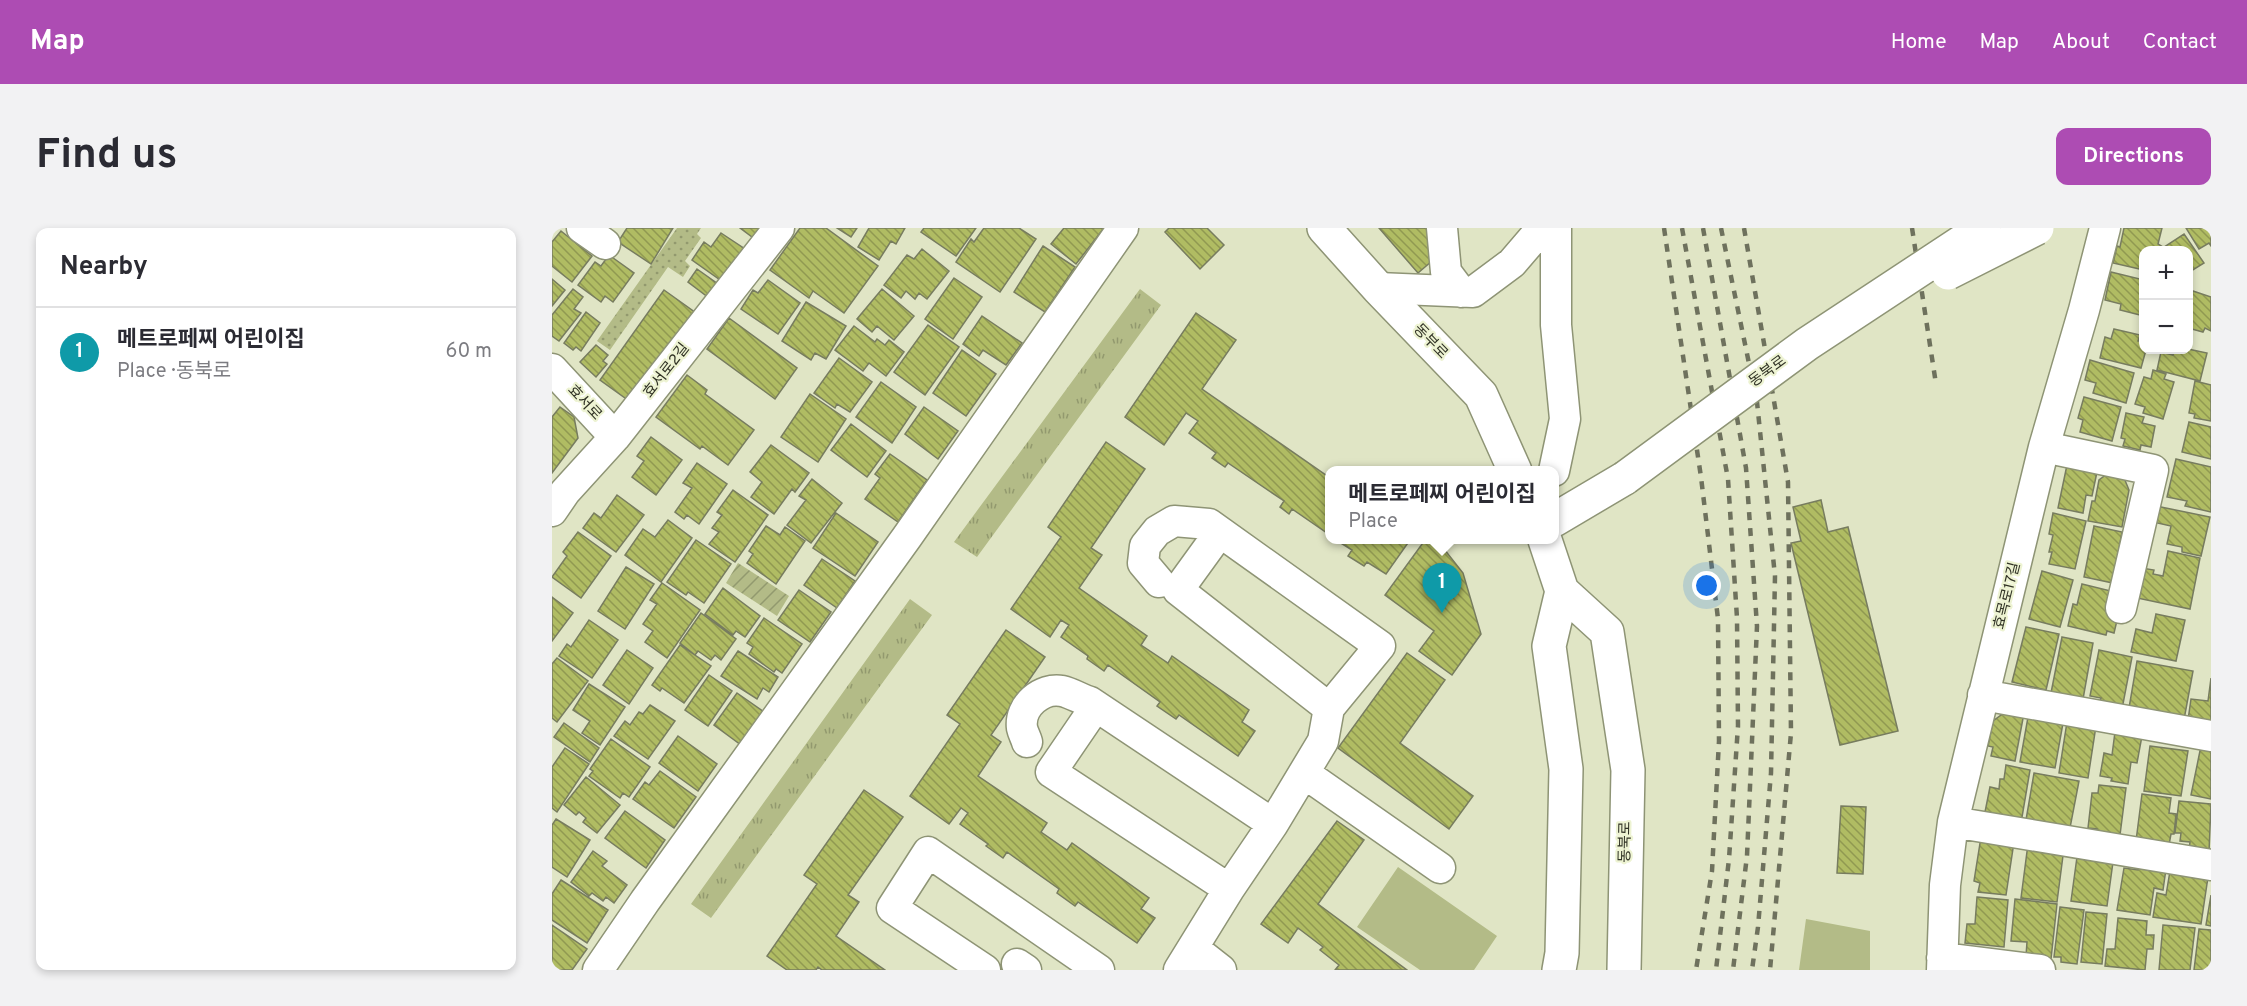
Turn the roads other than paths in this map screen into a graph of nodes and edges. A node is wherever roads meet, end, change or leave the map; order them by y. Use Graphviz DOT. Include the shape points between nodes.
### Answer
graph roads {
  1 [pos="779,228"];
  2 [pos="1123,228"];
  3 [pos="1324,228"];
  4 [pos="1442,228"];
  5 [pos="1542,228"];
  6 [pos="1556,228"];
  7 [pos="1941,228"];
  8 [pos="1983,228"];
  9 [pos="2037,228"];
  10 [pos="2104,228"];
  11 [pos="1378,288"];
  12 [pos="1461,292"];
  13 [pos="1807,344"];
  14 [pos="552,369"];
  15 [pos="615,437"];
  16 [pos="2044,447"];
  17 [pos="1513,466"];
  18 [pos="1555,466"];
  19 [pos="552,511"];
  20 [pos="1559,516"];
  21 [pos="1220,532"];
  22 [pos="1546,544"];
  23 [pos="1159,582"];
  24 [pos="1562,591"];
  25 [pos="2121,608"];
  26 [pos="1983,695"];
  27 [pos="1096,706"];
  28 [pos="1329,708"];
  29 [pos="2211,736"];
  30 [pos="1027,742"];
  31 [pos="1304,773"];
  32 [pos="1953,822"];
  33 [pos="1273,824"];
  34 [pos="2211,865"];
  35 [pos="1440,868"];
  36 [pos="1228,889"];
  37 [pos="1186,959"];
  38 [pos="1942,964"];
  39 [pos="598,970"];
  40 [pos="985,970"];
  41 [pos="1099,970"];
  42 [pos="1221,970"];
  43 [pos="1559,970"];
  44 [pos="1624,970"];
  45 [pos="2040,970"];
  1 -- 15 [label="street, 효서로2길"];
  2 -- 39 [label="street"];
  3 -- 11 [label="main road, 동부로"];
  4 -- 12 [label="street" via="1446,272"];
  5 -- 12 [label="street" via="1512,263 1473,292"];
  6 -- 18 [label="street" via="1556,325 1565,419"];
  7 -- 13 [label="main road, bridge"];
  8 -- 13 [label="main road, 동북로, bridge"];
  9 -- 13 [label="main road, bridge"];
  10 -- 16 [label="street, 효목로17길"];
  11 -- 12 [label="street"];
  11 -- 17 [label="main road, 동부로" via="1481,395"];
  13 -- 20 [label="main road, 동북로, bridge" via="1625,478"];
  14 -- 15 [label="street, 효서로"];
  15 -- 19 [label="street, 효서로2길"];
  16 -- 25 [label="street" via="2153,470"];
  16 -- 26 [label="street, 효목로17길"];
  21 -- 23 [label="street" via="1209,524 1174,520 1157,531 1145,546 1143,562"];
  21 -- 28 [label="street" via="1178,590"];
  21 -- 28 [label="street" via="1380,646"];
  22 -- 24 [label="main road, 동북로"];
  24 -- 43 [label="main road" via="1549,646 1566,769"];
  24 -- 44 [label="main road, 동북로" via="1608,632 1628,770"];
  26 -- 29 [label="street"];
  26 -- 32 [label="street, 효목로17길"];
  27 -- 30 [label="street" via="1062,691 1033,699 1022,727"];
  27 -- 33 [label="street"];
  27 -- 36 [label="street" via="1051,772"];
  28 -- 31 [label="street" via="1323,741"];
  31 -- 33 [label="street"];
  31 -- 35 [label="street"];
  32 -- 34 [label="street"];
  32 -- 38 [label="street, 효목로17길" via="1945,885"];
  33 -- 36 [label="street"];
  36 -- 37 [label="street"];
  37 -- 42 [label="street"];
  38 -- 45 [label="street"];
  40 -- 41 [label="street" via="892,908 928,852"];
}
